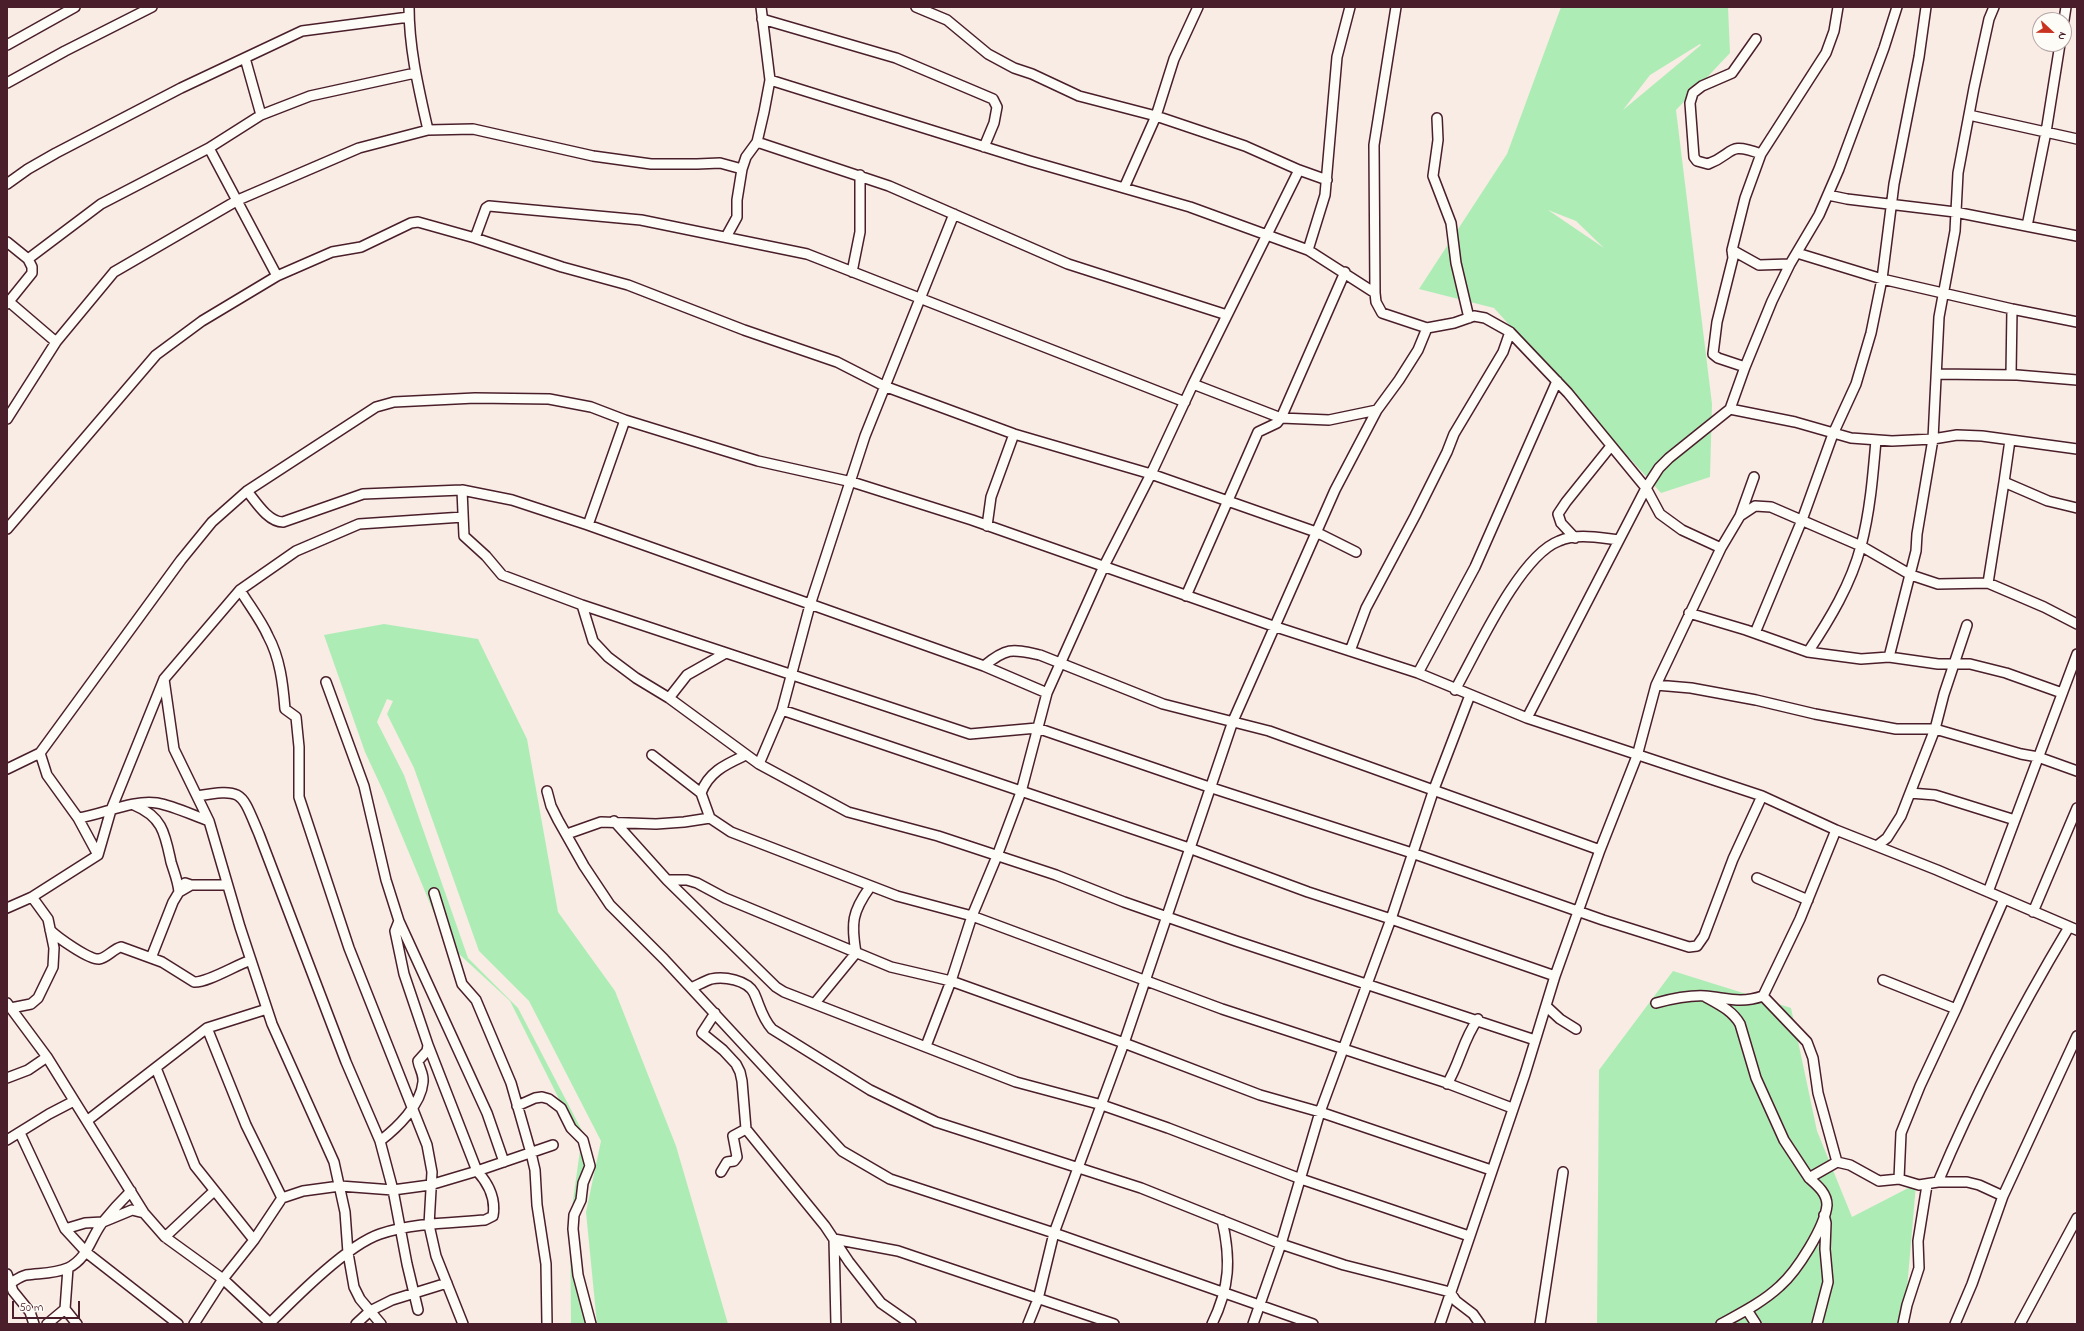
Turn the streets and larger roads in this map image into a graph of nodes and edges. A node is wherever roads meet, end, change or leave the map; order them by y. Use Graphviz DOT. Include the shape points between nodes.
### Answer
graph roads {
  1 [pos="76,7"];
  2 [pos="152,7"];
  3 [pos="409,7"];
  4 [pos="761,7"];
  5 [pos="916,7"];
  6 [pos="1198,7"];
  7 [pos="1350,7"];
  8 [pos="1396,7"];
  9 [pos="1838,7"];
  10 [pos="1897,7"];
  11 [pos="1926,7"];
  12 [pos="1994,7"];
  13 [pos="409,17"];
  14 [pos="762,19"];
  15 [pos="1756,39"];
  16 [pos="7,45"];
  17 [pos="2059,52"];
  18 [pos="245,58"];
  19 [pos="416,73"];
  20 [pos="770,80"];
  21 [pos="7,83"];
  22 [pos="261,115"];
  23 [pos="1969,115"];
  24 [pos="1156,116"];
  25 [pos="1437,118"];
  26 [pos="428,130"];
  27 [pos="2046,132"];
  28 [pos="2077,139"];
  29 [pos="757,142"];
  30 [pos="984,147"];
  31 [pos="209,148"];
  32 [pos="1761,154"];
  33 [pos="742,169"];
  34 [pos="1299,170"];
  35 [pos="860,175"];
  36 [pos="1327,180"];
  37 [pos="7,184"];
  38 [pos="1124,188"];
  39 [pos="1828,195"];
  40 [pos="238,200"];
  41 [pos="1892,204"];
  42 [pos="1955,212"];
  43 [pos="954,214"];
  44 [pos="2027,226"];
  45 [pos="1266,235"];
  46 [pos="2077,236"];
  47 [pos="726,237"];
  48 [pos="475,238"];
  49 [pos="7,242"];
  50 [pos="1308,250"];
  51 [pos="1732,250"];
  52 [pos="1797,253"];
  53 [pos="28,259"];
  54 [pos="1790,264"];
  55 [pos="852,272"];
  56 [pos="1345,272"];
  57 [pos="277,276"];
  58 [pos="1882,279"];
  59 [pos="1375,293"];
  60 [pos="1945,293"];
  61 [pos="919,298"];
  62 [pos="8,302"];
  63 [pos="2012,309"];
  64 [pos="1227,315"];
  65 [pos="1470,318"];
  66 [pos="2077,322"];
  67 [pos="1427,328"];
  68 [pos="1510,332"];
  69 [pos="56,342"];
  70 [pos="1745,367"];
  71 [pos="1937,374"];
  72 [pos="2011,375"];
  73 [pos="2077,380"];
  74 [pos="1557,381"];
  75 [pos="1193,384"];
  76 [pos="884,386"];
  77 [pos="1184,402"];
  78 [pos="1730,409"];
  79 [pos="1377,410"];
  80 [pos="1281,418"];
  81 [pos="7,419"];
  82 [pos="625,420"];
  83 [pos="1014,434"];
  84 [pos="1833,434"];
  85 [pos="1933,439"];
  86 [pos="1876,440"];
  87 [pos="2010,440"];
  88 [pos="1611,446"];
  89 [pos="2077,449"];
  90 [pos="1151,474"];
  91 [pos="1754,477"];
  92 [pos="852,482"];
  93 [pos="2004,482"];
  94 [pos="1646,488"];
  95 [pos="462,490"];
  96 [pos="246,491"];
  97 [pos="1227,501"];
  98 [pos="2077,508"];
  99 [pos="1740,516"];
  100 [pos="463,517"];
  101 [pos="1802,520"];
  102 [pos="588,525"];
  103 [pos="987,526"];
  104 [pos="7,529"];
  105 [pos="1316,532"];
  106 [pos="1576,538"];
  107 [pos="1619,540"];
  108 [pos="1861,546"];
  109 [pos="1721,548"];
  110 [pos="1356,552"];
  111 [pos="1104,566"];
  112 [pos="1911,575"];
  113 [pos="1988,583"];
  114 [pos="240,590"];
  115 [pos="1186,596"];
  116 [pos="582,605"];
  117 [pos="810,605"];
  118 [pos="1689,613"];
  119 [pos="2077,624"];
  120 [pos="1967,625"];
  121 [pos="1273,626"];
  122 [pos="1755,633"];
  123 [pos="1350,651"];
  124 [pos="1808,652"];
  125 [pos="724,654"];
  126 [pos="2077,654"];
  127 [pos="1889,657"];
  128 [pos="1061,662"];
  129 [pos="1954,665"];
  130 [pos="984,666"];
  131 [pos="1418,674"];
  132 [pos="791,675"];
  133 [pos="164,678"];
  134 [pos="326,682"];
  135 [pos="1656,685"];
  136 [pos="1455,690"];
  137 [pos="1047,693"];
  138 [pos="2062,693"];
  139 [pos="1470,695"];
  140 [pos="669,698"];
  141 [pos="782,710"];
  142 [pos="1527,718"];
  143 [pos="1233,721"];
  144 [pos="1037,728"];
  145 [pos="1935,729"];
  146 [pos="40,753"];
  147 [pos="652,755"];
  148 [pos="746,755"];
  149 [pos="1637,756"];
  150 [pos="2038,757"];
  151 [pos="759,764"];
  152 [pos="7,769"];
  153 [pos="2077,771"];
  154 [pos="1209,787"];
  155 [pos="1434,790"];
  156 [pos="547,791"];
  157 [pos="1021,792"];
  158 [pos="701,793"];
  159 [pos="1910,793"];
  160 [pos="197,796"];
  161 [pos="1762,796"];
  162 [pos="134,805"];
  163 [pos="2077,808"];
  164 [pos="111,810"];
  165 [pos="78,818"];
  166 [pos="710,818"];
  167 [pos="2015,820"];
  168 [pos="209,821"];
  169 [pos="614,821"];
  170 [pos="1836,830"];
  171 [pos="567,834"];
  172 [pos="1878,845"];
  173 [pos="1189,848"];
  174 [pos="1600,850"];
  175 [pos="1412,853"];
  176 [pos="98,855"];
  177 [pos="998,856"];
  178 [pos="177,878"];
  179 [pos="1758,878"];
  180 [pos="667,880"];
  181 [pos="191,885"];
  182 [pos="227,885"];
  183 [pos="870,887"];
  184 [pos="180,892"];
  185 [pos="1988,892"];
  186 [pos="434,893"];
  187 [pos="32,897"];
  188 [pos="2004,899"];
  189 [pos="1808,900"];
  190 [pos="8,906"];
  191 [pos="1578,911"];
  192 [pos="2033,912"];
  193 [pos="972,916"];
  194 [pos="1167,917"];
  195 [pos="1391,919"];
  196 [pos="399,921"];
  197 [pos="2073,929"];
  198 [pos="50,930"];
  199 [pos="856,953"];
  200 [pos="151,958"];
  201 [pos="251,960"];
  202 [pos="1555,976"];
  203 [pos="1145,980"];
  204 [pos="1883,980"];
  205 [pos="951,981"];
  206 [pos="1368,983"];
  207 [pos="691,988"];
  208 [pos="1704,996"];
  209 [pos="1763,996"];
  210 [pos="816,1003"];
  211 [pos="1656,1003"];
  212 [pos="9,1005"];
  213 [pos="1546,1006"];
  214 [pos="267,1009"];
  215 [pos="1956,1009"];
  216 [pos="715,1013"];
  217 [pos="1478,1019"];
  218 [pos="207,1028"];
  219 [pos="1576,1029"];
  220 [pos="2077,1036"];
  221 [pos="1535,1040"];
  222 [pos="1124,1043"];
  223 [pos="428,1045"];
  224 [pos="926,1046"];
  225 [pos="1344,1049"];
  226 [pos="47,1057"];
  227 [pos="156,1068"];
  228 [pos="7,1078"];
  229 [pos="1447,1084"];
  230 [pos="74,1101"];
  231 [pos="1102,1105"];
  232 [pos="517,1106"];
  233 [pos="411,1108"];
  234 [pos="1512,1108"];
  235 [pos="1320,1112"];
  236 [pos="88,1120"];
  237 [pos="746,1129"];
  238 [pos="20,1133"];
  239 [pos="7,1140"];
  240 [pos="380,1141"];
  241 [pos="554,1145"];
  242 [pos="531,1153"];
  243 [pos="504,1162"];
  244 [pos="1837,1162"];
  245 [pos="1078,1168"];
  246 [pos="1490,1170"];
  247 [pos="478,1171"];
  248 [pos="721,1172"];
  249 [pos="1562,1172"];
  250 [pos="1809,1178"];
  251 [pos="1301,1179"];
  252 [pos="1899,1179"];
  253 [pos="1938,1182"];
  254 [pos="430,1185"];
  255 [pos="1927,1185"];
  256 [pos="340,1186"];
  257 [pos="393,1190"];
  258 [pos="131,1191"];
  259 [pos="214,1191"];
  260 [pos="2003,1196"];
  261 [pos="282,1198"];
  262 [pos="144,1213"];
  263 [pos="1824,1215"];
  264 [pos="2077,1218"];
  265 [pos="1222,1220"];
  266 [pos="103,1222"];
  267 [pos="429,1224"];
  268 [pos="401,1228"];
  269 [pos="65,1229"];
  270 [pos="1054,1233"];
  271 [pos="1468,1236"];
  272 [pos="165,1237"];
  273 [pos="834,1239"];
  274 [pos="254,1240"];
  275 [pos="1281,1244"];
  276 [pos="86,1253"];
  277 [pos="348,1253"];
  278 [pos="68,1268"];
  279 [pos="7,1274"];
  280 [pos="223,1280"];
  281 [pos="447,1283"];
  282 [pos="9,1284"];
  283 [pos="414,1292"];
  284 [pos="1450,1292"];
  285 [pos="1225,1294"];
  286 [pos="1038,1299"];
  287 [pos="1259,1305"];
  288 [pos="65,1309"];
  289 [pos="370,1310"];
  290 [pos="418,1310"];
  291 [pos="1747,1310"];
  292 [pos="1541,1322"];
  293 [pos="905,1323"];
  294 [pos="34,1324"];
  295 [pos="48,1324"];
  296 [pos="77,1324"];
  297 [pos="178,1324"];
  298 [pos="194,1324"];
  299 [pos="270,1324"];
  300 [pos="356,1324"];
  301 [pos="381,1324"];
  302 [pos="463,1324"];
  303 [pos="547,1324"];
  304 [pos="591,1324"];
  305 [pos="836,1324"];
  306 [pos="1028,1324"];
  307 [pos="1114,1324"];
  308 [pos="1212,1324"];
  309 [pos="1253,1324"];
  310 [pos="1313,1324"];
  311 [pos="1440,1324"];
  312 [pos="1480,1324"];
  313 [pos="1721,1324"];
  314 [pos="1756,1324"];
  315 [pos="1818,1324"];
  316 [pos="1904,1324"];
  317 [pos="1955,1324"];
  318 [pos="2020,1324"];
  1 -- 16 [label="street"];
  2 -- 21 [label="street"];
  3 -- 13 [label="street"];
  4 -- 14 [label="street"];
  5 -- 24 [label="street" via="947,20 988,54 1014,68 1080,96"];
  6 -- 24 [label="street" via="1174,59"];
  7 -- 36 [label="street" via="1337,57"];
  8 -- 59 [label="street" via="1374,145"];
  9 -- 32 [label="street" via="1834,31 1826,53"];
  10 -- 39 [label="street"];
  11 -- 41 [label="street"];
  12 -- 23 [label="street" via="1989,19"];
  13 -- 18 [label="street" via="306,30"];
  13 -- 19 [label="street"];
  14 -- 20 [label="street"];
  14 -- 30 [label="street" via="896,58 993,99 997,107 994,123"];
  15 -- 32 [label="street" via="1732,73 1697,89 1690,103 1694,157 1697,161 1708,164 1733,148 1749,149"];
  17 -- 27 [label="street"];
  18 -- 22 [label="street"];
  18 -- 37 [label="street" via="56,153"];
  19 -- 22 [label="street" via="310,96"];
  19 -- 26 [label="street"];
  20 -- 29 [label="street"];
  20 -- 30 [label="street"];
  22 -- 31 [label="street"];
  23 -- 27 [label="street"];
  23 -- 42 [label="street" via="1958,173"];
  24 -- 34 [label="street" via="1245,146"];
  24 -- 38 [label="street"];
  25 -- 65 [label="street" via="1438,140 1433,176 1451,223 1456,263"];
  26 -- 33 [label="street" via="473,129 593,156 651,164 720,162"];
  26 -- 40 [label="street" via="359,148"];
  27 -- 28 [label="street"];
  27 -- 44 [label="street"];
  29 -- 33 [label="street"];
  29 -- 35 [label="street"];
  30 -- 38 [label="street"];
  31 -- 40 [label="street"];
  31 -- 53 [label="street" via="101,204"];
  32 -- 51 [label="street" via="1745,198"];
  33 -- 47 [label="street" via="737,216"];
  34 -- 36 [label="street"];
  34 -- 45 [label="street"];
  35 -- 43 [label="street"];
  35 -- 55 [label="street" via="860,232"];
  36 -- 50 [label="street"];
  38 -- 45 [label="street" via="1190,207"];
  39 -- 41 [label="street"];
  39 -- 52 [label="street"];
  40 -- 57 [label="street"];
  40 -- 69 [label="street" via="114,272"];
  41 -- 42 [label="street"];
  41 -- 58 [label="street"];
  42 -- 44 [label="street"];
  42 -- 60 [label="street" via="1955,231"];
  43 -- 61 [label="street"];
  43 -- 64 [label="street" via="1068,264"];
  44 -- 46 [label="street"];
  45 -- 50 [label="street"];
  45 -- 64 [label="street"];
  47 -- 48 [label="street" via="640,220 489,206"];
  47 -- 55 [label="street" via="807,254"];
  48 -- 57 [label="street" via="415,222 361,248 332,252"];
  48 -- 76 [label="street" via="562,267 628,285 744,330 838,362"];
  49 -- 53 [label="street"];
  50 -- 56 [label="street"];
  51 -- 54 [label="street" via="1759,265"];
  51 -- 70 [label="street" via="1733,258 1717,322 1713,354"];
  52 -- 54 [label="street"];
  52 -- 58 [label="street"];
  53 -- 62 [label="street" via="32,273"];
  54 -- 70 [label="street"];
  55 -- 61 [label="street"];
  56 -- 59 [label="street"];
  56 -- 80 [label="street"];
  57 -- 104 [label="street" via="202,321 156,355"];
  58 -- 60 [label="street"];
  58 -- 84 [label="street" via="1871,333 1856,384"];
  59 -- 67 [label="street" via="1376,302 1382,313"];
  60 -- 63 [label="street"];
  60 -- 71 [label="street" via="1939,317"];
  61 -- 76 [label="street"];
  61 -- 77 [label="street"];
  62 -- 69 [label="street"];
  63 -- 66 [label="street"];
  63 -- 72 [label="street"];
  64 -- 75 [label="street"];
  65 -- 67 [label="street"];
  65 -- 68 [label="street" via="1485,318"];
  67 -- 79 [label="street" via="1418,350"];
  68 -- 74 [label="street"];
  68 -- 123 [label="street" via="1503,352 1454,434 1415,516 1366,608"];
  69 -- 81 [label="street"];
  70 -- 78 [label="street"];
  71 -- 72 [label="street"];
  71 -- 85 [label="street"];
  72 -- 73 [label="street"];
  74 -- 88 [label="street"];
  74 -- 131 [label="street" via="1475,566"];
  75 -- 77 [label="street"];
  75 -- 80 [label="street"];
  76 -- 83 [label="street"];
  76 -- 92 [label="street" via="865,436"];
  77 -- 90 [label="street"];
  78 -- 84 [label="street" via="1795,422"];
  78 -- 94 [label="street" via="1669,458"];
  79 -- 80 [label="street" via="1329,420"];
  79 -- 105 [label="street"];
  80 -- 97 [label="street" via="1277,423 1258,432"];
  82 -- 92 [label="street" via="758,461"];
  82 -- 96 [label="street" via="592,407 549,399 483,397 394,402 369,410"];
  82 -- 102 [label="street"];
  83 -- 90 [label="street"];
  83 -- 103 [label="street" via="991,497"];
  84 -- 86 [label="street"];
  84 -- 101 [label="street"];
  85 -- 86 [label="street"];
  85 -- 87 [label="street" via="1957,435"];
  85 -- 112 [label="street"];
  86 -- 108 [label="street" via="1874,469"];
  87 -- 89 [label="street"];
  87 -- 93 [label="street"];
  88 -- 94 [label="street"];
  88 -- 106 [label="street" via="1558,514 1561,522"];
  90 -- 97 [label="street"];
  90 -- 111 [label="street"];
  91 -- 99 [label="street"];
  92 -- 103 [label="street"];
  92 -- 117 [label="street"];
  93 -- 98 [label="street" via="2048,501"];
  93 -- 113 [label="street"];
  94 -- 107 [label="street"];
  94 -- 109 [label="street" via="1660,514 1697,539"];
  95 -- 96 [label="street" via="363,494 283,522 274,521"];
  95 -- 100 [label="street"];
  95 -- 102 [label="street" via="512,500"];
  96 -- 146 [label="street" via="212,522 181,560"];
  97 -- 105 [label="street"];
  97 -- 115 [label="street"];
  99 -- 101 [label="street" via="1755,506 1764,506"];
  99 -- 109 [label="street"];
  100 -- 114 [label="street" via="359,524 291,554"];
  100 -- 116 [label="street" via="465,538 486,556 500,574"];
  101 -- 108 [label="street"];
  101 -- 122 [label="street"];
  102 -- 117 [label="street"];
  103 -- 111 [label="street"];
  105 -- 110 [label="street"];
  105 -- 121 [label="street"];
  106 -- 107 [label="street"];
  106 -- 136 [label="street" via="1558,541 1540,553 1526,569 1494,615"];
  107 -- 142 [label="street"];
  108 -- 112 [label="street"];
  108 -- 124 [label="street" via="1832,615"];
  109 -- 118 [label="street"];
  111 -- 115 [label="street"];
  111 -- 128 [label="street"];
  112 -- 113 [label="street" via="1938,584"];
  112 -- 127 [label="street"];
  113 -- 119 [label="street"];
  114 -- 133 [label="street"];
  114 -- 233 [label="street" via="269,636 278,661 285,709 296,717 299,797 349,948"];
  115 -- 121 [label="street"];
  116 -- 125 [label="street"];
  116 -- 140 [label="street" via="593,641 600,649 636,678"];
  117 -- 130 [label="street"];
  117 -- 132 [label="street"];
  118 -- 122 [label="street"];
  118 -- 135 [label="street"];
  120 -- 129 [label="street"];
  121 -- 123 [label="street"];
  121 -- 143 [label="street"];
  122 -- 124 [label="street"];
  123 -- 131 [label="street"];
  124 -- 127 [label="street" via="1861,658"];
  125 -- 132 [label="street"];
  125 -- 140 [label="street" via="687,675"];
  126 -- 138 [label="street"];
  127 -- 129 [label="street"];
  128 -- 130 [label="street" via="1027,652 1009,651 998,654"];
  128 -- 137 [label="street"];
  128 -- 143 [label="street" via="1163,704"];
  129 -- 138 [label="street" via="1981,666"];
  129 -- 145 [label="street"];
  130 -- 137 [label="street"];
  131 -- 136 [label="street"];
  132 -- 141 [label="street"];
  132 -- 144 [label="street" via="970,734"];
  133 -- 160 [label="street" via="174,749"];
  133 -- 164 [label="street"];
  134 -- 196 [label="street" via="364,786 386,880"];
  135 -- 145 [label="street" via="1692,688 1896,729"];
  135 -- 149 [label="street"];
  136 -- 139 [label="street"];
  137 -- 144 [label="street"];
  138 -- 150 [label="street"];
  139 -- 142 [label="street"];
  139 -- 155 [label="street"];
  140 -- 148 [label="street"];
  141 -- 151 [label="street"];
  141 -- 157 [label="street"];
  142 -- 149 [label="street"];
  143 -- 154 [label="street"];
  143 -- 155 [label="street"];
  144 -- 154 [label="street"];
  144 -- 157 [label="street"];
  145 -- 150 [label="street"];
  145 -- 159 [label="street"];
  146 -- 152 [label="street"];
  146 -- 165 [label="street" via="48,775"];
  147 -- 158 [label="street"];
  148 -- 151 [label="street"];
  148 -- 158 [label="street" via="719,768 710,777"];
  149 -- 161 [label="street"];
  149 -- 174 [label="street"];
  150 -- 153 [label="street"];
  150 -- 167 [label="street"];
  151 -- 177 [label="street" via="848,812 938,836"];
  154 -- 173 [label="street"];
  154 -- 175 [label="street"];
  155 -- 174 [label="street"];
  155 -- 175 [label="street"];
  156 -- 171 [label="street" via="550,806"];
  157 -- 173 [label="street"];
  157 -- 177 [label="street"];
  158 -- 166 [label="street"];
  159 -- 167 [label="street" via="1935,795"];
  159 -- 172 [label="street" via="1896,826"];
  160 -- 168 [label="street"];
  160 -- 240 [label="street" via="224,791 236,792 245,802 269,857 346,1062"];
  161 -- 170 [label="street"];
  161 -- 191 [label="street" via="1732,860 1704,936 1697,946 1689,947 1670,942"];
  162 -- 164 [label="street"];
  162 -- 168 [label="street" via="156,803"];
  162 -- 178 [label="street" via="148,812 159,822 167,840"];
  163 -- 192 [label="street"];
  164 -- 165 [label="street"];
  164 -- 176 [label="street"];
  165 -- 176 [label="street"];
  166 -- 169 [label="street" via="656,824"];
  166 -- 183 [label="street" via="731,832"];
  167 -- 185 [label="street"];
  168 -- 182 [label="street"];
  169 -- 171 [label="street" via="601,822"];
  169 -- 180 [label="street"];
  170 -- 172 [label="street"];
  170 -- 189 [label="street"];
  171 -- 207 [label="street" via="584,866 610,905"];
  172 -- 185 [label="street"];
  173 -- 194 [label="street"];
  173 -- 195 [label="street" via="1308,892"];
  174 -- 191 [label="street"];
  175 -- 191 [label="street"];
  175 -- 195 [label="street"];
  176 -- 187 [label="street"];
  177 -- 193 [label="street"];
  177 -- 194 [label="street" via="1056,874"];
  178 -- 181 [label="street"];
  178 -- 184 [label="street"];
  179 -- 189 [label="street"];
  180 -- 199 [label="street" via="697,883 725,898"];
  180 -- 210 [label="street" via="776,987"];
  181 -- 182 [label="street"];
  181 -- 184 [label="street"];
  182 -- 201 [label="street"];
  183 -- 193 [label="street"];
  183 -- 199 [label="street" via="856,908 853,918"];
  184 -- 200 [label="street" via="165,920"];
  185 -- 188 [label="street"];
  186 -- 232 [label="street" via="462,984 476,1000 511,1083"];
  187 -- 190 [label="street"];
  187 -- 198 [label="street" via="44,913"];
  188 -- 192 [label="street"];
  188 -- 215 [label="street"];
  189 -- 209 [label="street"];
  191 -- 202 [label="street"];
  192 -- 197 [label="street"];
  193 -- 203 [label="street"];
  193 -- 205 [label="street"];
  194 -- 203 [label="street"];
  194 -- 206 [label="street"];
  195 -- 202 [label="street"];
  195 -- 206 [label="street"];
  196 -- 223 [label="street" via="395,931 404,974"];
  196 -- 243 [label="street" via="487,1113"];
  197 -- 253 [label="street" via="2010,1032 1954,1144"];
  198 -- 200 [label="street" via="68,945 96,958 103,958 121,947"];
  198 -- 212 [label="street" via="54,948 53,967 38,998 31,1004"];
  199 -- 205 [label="street" via="891,967"];
  199 -- 210 [label="street"];
  200 -- 201 [label="street" via="168,965 189,980 199,982"];
  201 -- 214 [label="street"];
  202 -- 213 [label="street"];
  203 -- 222 [label="street"];
  203 -- 225 [label="street" via="1222,1009"];
  204 -- 215 [label="street"];
  205 -- 222 [label="street"];
  205 -- 224 [label="street"];
  206 -- 217 [label="street"];
  206 -- 225 [label="street"];
  207 -- 216 [label="street"];
  207 -- 245 [label="street" via="709,979 719,978 744,984 754,992 765,1021 772,1029 870,1090 936,1122"];
  208 -- 209 [label="street" via="1741,1002"];
  208 -- 211 [label="street" via="1676,998"];
  208 -- 250 [label="street" via="1729,1010 1736,1017 1756,1078 1784,1140"];
  209 -- 244 [label="street" via="1807,1042"];
  210 -- 224 [label="street"];
  212 -- 226 [label="street"];
  213 -- 219 [label="street"];
  213 -- 221 [label="street"];
  214 -- 218 [label="street"];
  214 -- 256 [label="street" via="332,1154"];
  215 -- 252 [label="street" via="1900,1133"];
  216 -- 237 [label="street" via="702,1033 723,1050 740,1072"];
  216 -- 270 [label="street" via="842,1151 890,1179"];
  217 -- 221 [label="street"];
  217 -- 229 [label="street" via="1469,1032 1460,1060"];
  218 -- 227 [label="street"];
  218 -- 261 [label="street" via="246,1125"];
  220 -- 260 [label="street"];
  221 -- 234 [label="street"];
  222 -- 231 [label="street"];
  222 -- 235 [label="street" via="1260,1095"];
  223 -- 233 [label="street" via="427,1051 418,1061 423,1083 420,1094"];
  223 -- 247 [label="street"];
  224 -- 231 [label="street" via="1016,1082"];
  225 -- 229 [label="street"];
  225 -- 235 [label="street"];
  226 -- 228 [label="street" via="28,1070"];
  226 -- 230 [label="street"];
  227 -- 236 [label="street"];
  227 -- 259 [label="street" via="195,1166"];
  229 -- 234 [label="street"];
  230 -- 236 [label="street"];
  230 -- 238 [label="street"];
  231 -- 245 [label="street"];
  231 -- 251 [label="street"];
  232 -- 242 [label="street"];
  232 -- 304 [label="street" via="542,1096 549,1099 557,1104 571,1128 583,1140 590,1166 574,1215 573,1229 578,1275"];
  233 -- 240 [label="street" via="394,1130"];
  233 -- 254 [label="street" via="427,1144 432,1172"];
  234 -- 246 [label="street"];
  235 -- 246 [label="street"];
  235 -- 251 [label="street"];
  236 -- 258 [label="street"];
  237 -- 248 [label="street" via="733,1136 737,1157 734,1161 727,1162"];
  237 -- 273 [label="street"];
  238 -- 239 [label="street"];
  238 -- 269 [label="street"];
  240 -- 257 [label="street"];
  241 -- 242 [label="street"];
  242 -- 243 [label="street"];
  242 -- 303 [label="street" via="546,1264"];
  243 -- 247 [label="street"];
  244 -- 250 [label="street"];
  244 -- 252 [label="street" via="1850,1165 1879,1181"];
  245 -- 265 [label="street" via="1141,1188"];
  245 -- 270 [label="street"];
  246 -- 271 [label="street"];
  247 -- 254 [label="street"];
  247 -- 267 [label="street" via="488,1183 493,1216 485,1220"];
  249 -- 292 [label="street"];
  250 -- 263 [label="street" via="1824,1193 1827,1204"];
  251 -- 271 [label="street"];
  251 -- 275 [label="street"];
  252 -- 255 [label="street"];
  253 -- 255 [label="street"];
  253 -- 260 [label="street" via="1968,1182"];
  254 -- 257 [label="street"];
  254 -- 267 [label="street"];
  255 -- 316 [label="street" via="1918,1241 1919,1268 1907,1305"];
  256 -- 257 [label="street"];
  256 -- 261 [label="street" via="303,1191"];
  256 -- 277 [label="street"];
  257 -- 268 [label="street"];
  258 -- 262 [label="street"];
  258 -- 266 [label="street"];
  259 -- 272 [label="street"];
  259 -- 274 [label="street"];
  260 -- 317 [label="street"];
  261 -- 274 [label="street"];
  262 -- 266 [label="street" via="132,1210"];
  262 -- 272 [label="street"];
  263 -- 291 [label="street" via="1816,1237 1796,1270 1780,1287"];
  263 -- 315 [label="street" via="1828,1282"];
  264 -- 318 [label="street"];
  265 -- 275 [label="street"];
  265 -- 285 [label="street" via="1227,1241 1228,1271"];
  266 -- 269 [label="street" via="85,1223"];
  266 -- 276 [label="street" via="94,1234"];
  267 -- 268 [label="street"];
  267 -- 281 [label="street" via="434,1248"];
  268 -- 277 [label="street" via="368,1239"];
  268 -- 283 [label="street"];
  269 -- 276 [label="street"];
  270 -- 285 [label="street"];
  270 -- 286 [label="street"];
  271 -- 284 [label="street"];
  272 -- 280 [label="street"];
  273 -- 286 [label="street" via="898,1251"];
  273 -- 293 [label="street" via="881,1303"];
  273 -- 305 [label="street"];
  274 -- 280 [label="street"];
  275 -- 284 [label="street" via="1344,1265"];
  275 -- 287 [label="street"];
  276 -- 278 [label="street"];
  276 -- 297 [label="street"];
  277 -- 289 [label="street" via="356,1292"];
  277 -- 299 [label="street" via="307,1287"];
  278 -- 282 [label="street" via="18,1278"];
  278 -- 288 [label="street"];
  279 -- 282 [label="street"];
  280 -- 298 [label="street"];
  280 -- 299 [label="street"];
  281 -- 283 [label="street"];
  281 -- 302 [label="street"];
  282 -- 294 [label="street" via="30,1312"];
  283 -- 289 [label="street"];
  283 -- 290 [label="street"];
  284 -- 311 [label="street"];
  284 -- 312 [label="street"];
  285 -- 287 [label="street"];
  285 -- 308 [label="street"];
  286 -- 306 [label="street"];
  286 -- 307 [label="street"];
  287 -- 309 [label="street"];
  287 -- 310 [label="street"];
  288 -- 295 [label="street"];
  288 -- 296 [label="street"];
  289 -- 300 [label="street"];
  289 -- 301 [label="street"];
  291 -- 313 [label="street"];
  291 -- 314 [label="street"];
}
